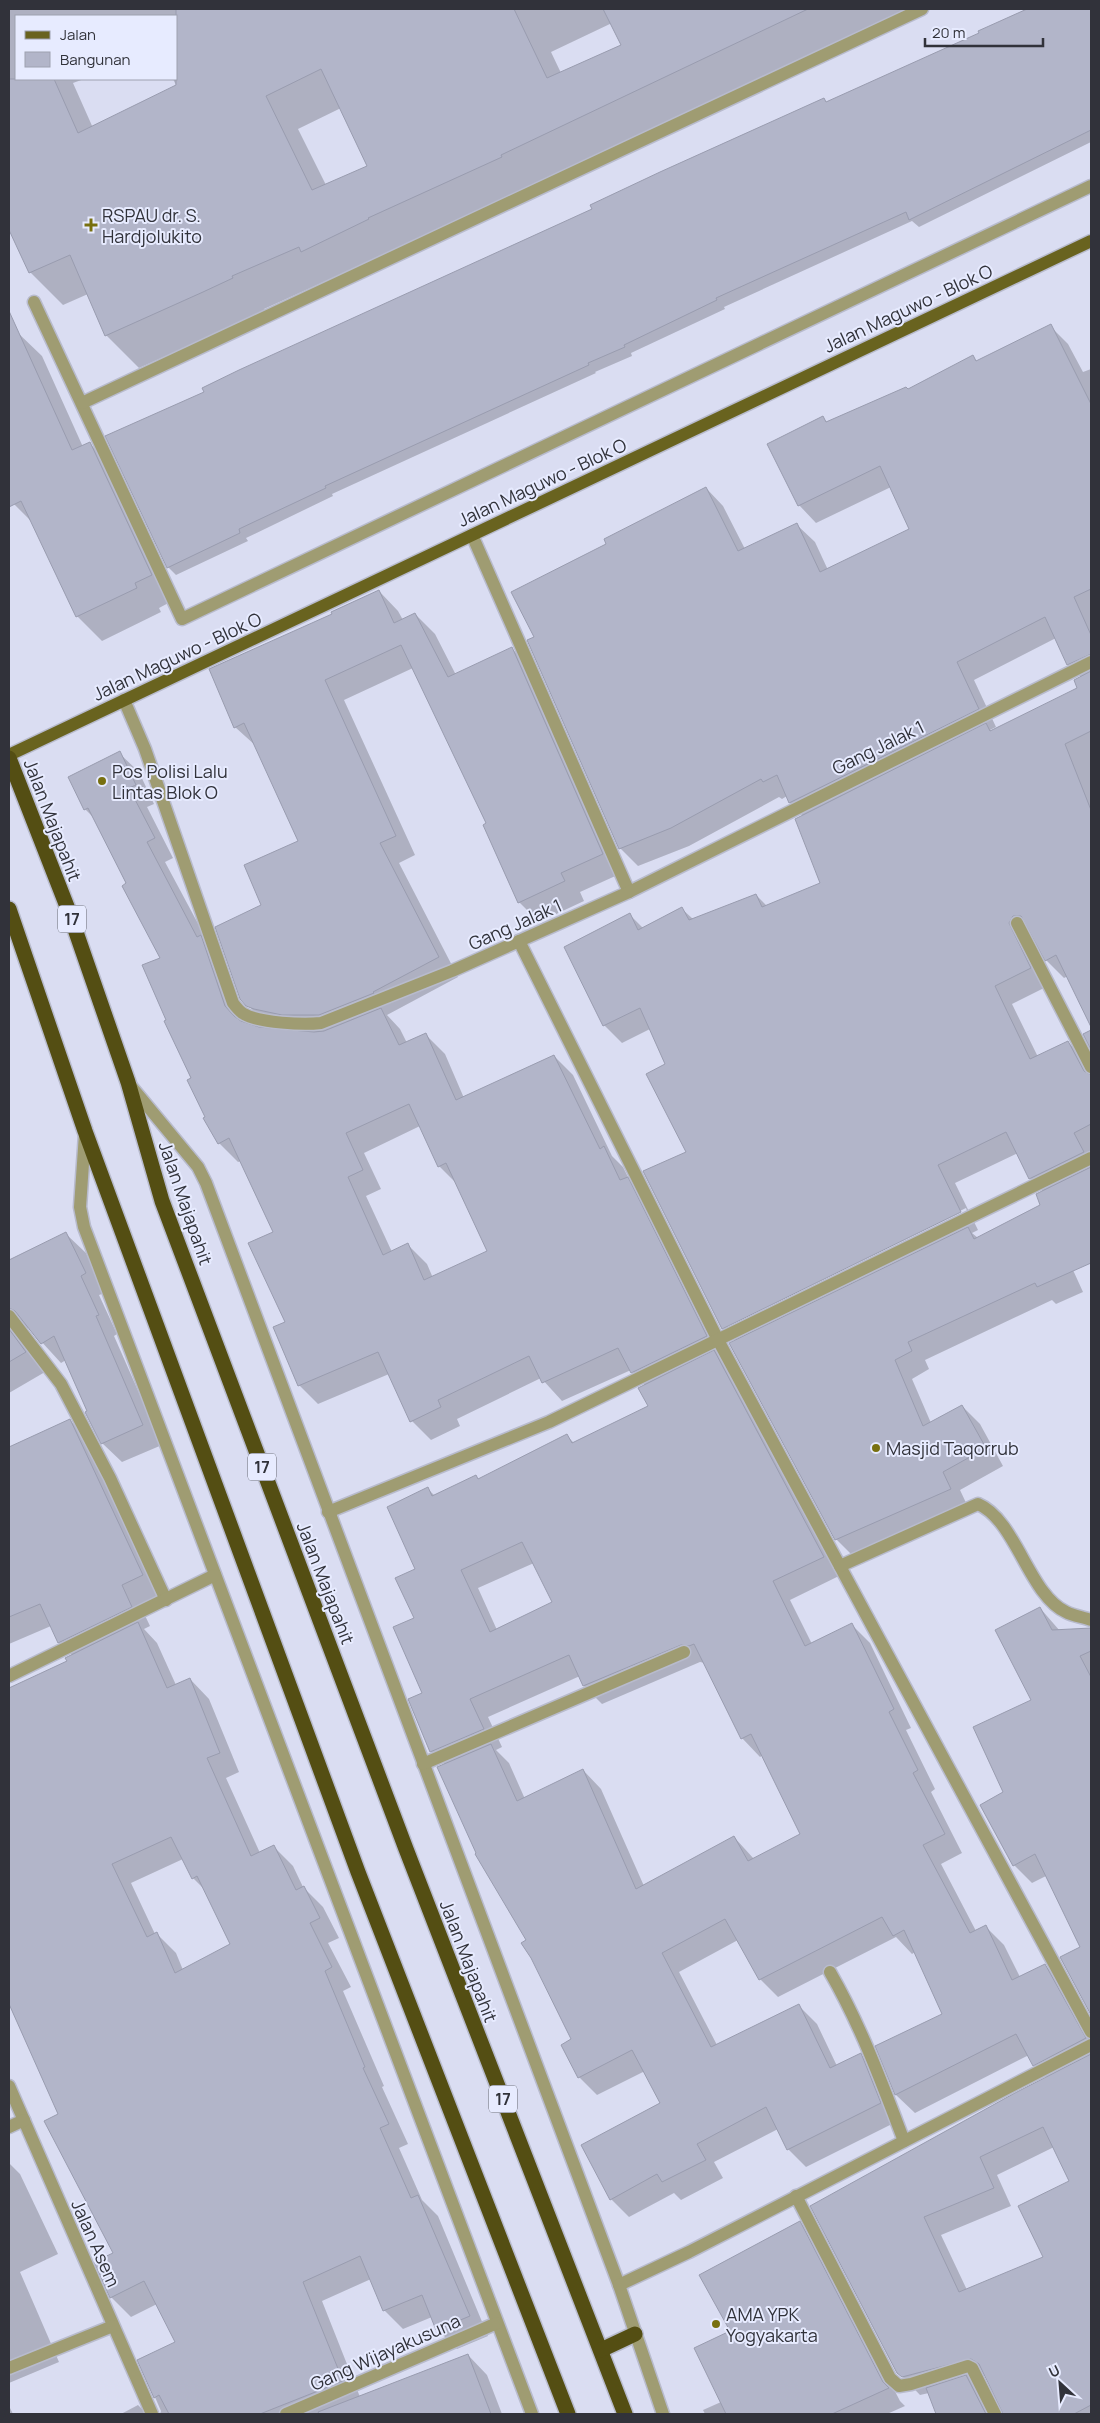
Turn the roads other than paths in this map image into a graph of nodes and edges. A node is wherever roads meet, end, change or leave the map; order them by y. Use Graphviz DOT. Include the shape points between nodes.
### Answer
graph roads {
  1 [pos="922,9"];
  2 [pos="1091,186"];
  3 [pos="1091,241"];
  4 [pos="34,302"];
  5 [pos="82,403"];
  6 [pos="472,535"];
  7 [pos="1091,662"];
  8 [pos="124,700"];
  9 [pos="9,756"];
  10 [pos="629,892"];
  11 [pos="9,909"];
  12 [pos="1018,923"];
  13 [pos="519,941"];
  14 [pos="1091,1066"];
  15 [pos="128,1082"];
  16 [pos="85,1131"];
  17 [pos="1091,1158"];
  18 [pos="9,1316"];
  19 [pos="718,1340"];
  20 [pos="328,1512"];
  21 [pos="840,1566"];
  22 [pos="215,1575"];
  23 [pos="166,1600"];
  24 [pos="1091,1620"];
  25 [pos="684,1652"];
  26 [pos="9,1676"];
  27 [pos="423,1764"];
  28 [pos="830,1972"];
  29 [pos="1091,2032"];
  30 [pos="1091,2045"];
  31 [pos="9,2086"];
  32 [pos="24,2120"];
  33 [pos="9,2127"];
  34 [pos="904,2141"];
  35 [pos="796,2196"];
  36 [pos="619,2285"];
  37 [pos="497,2323"];
  38 [pos="113,2326"];
  39 [pos="635,2334"];
  40 [pos="601,2350"];
  41 [pos="9,2368"];
  42 [pos="152,2414"];
  43 [pos="286,2414"];
  44 [pos="532,2414"];
  45 [pos="568,2414"];
  46 [pos="625,2414"];
  47 [pos="663,2414"];
  48 [pos="994,2414"];
  1 -- 5 [label="street"];
  2 -- 5 [label="street" via="182,619"];
  3 -- 6 [label="main road, Jalan Maguwo - Blok O"];
  4 -- 5 [label="street"];
  6 -- 8 [label="main road, Jalan Maguwo - Blok O"];
  6 -- 10 [label="street"];
  7 -- 10 [label="street, Gang Jalak 1"];
  8 -- 9 [label="main road, Jalan Maguwo - Blok O"];
  8 -- 13 [label="street, Gang Jalak 1" via="145,749 233,1003 244,1014 289,1023 322,1023"];
  9 -- 15 [label="highway, Jalan Majapahit / 17" via="68,909"];
  10 -- 13 [label="street, Gang Jalak 1"];
  11 -- 16 [label="highway"];
  12 -- 14 [label="street"];
  13 -- 19 [label="street"];
  15 -- 20 [label="street" via="198,1167 206,1183"];
  15 -- 40 [label="highway, Jalan Majapahit / 17" via="166,1210 409,1858"];
  16 -- 22 [label="street" via="80,1207 84,1227"];
  16 -- 45 [label="highway" via="358,1872"];
  17 -- 19 [label="street"];
  18 -- 23 [label="street" via="60,1384 110,1478"];
  19 -- 20 [label="street" via="548,1422"];
  19 -- 21 [label="street"];
  20 -- 27 [label="street"];
  21 -- 24 [label="street" via="978,1504 989,1509 1000,1522 1047,1596 1064,1612"];
  21 -- 29 [label="street"];
  22 -- 23 [label="street"];
  22 -- 37 [label="street"];
  23 -- 26 [label="street"];
  25 -- 27 [label="street"];
  27 -- 36 [label="street"];
  28 -- 34 [label="street" via="875,2061"];
  30 -- 34 [label="street"];
  31 -- 32 [label="street, Jalan Asem"];
  32 -- 33 [label="street"];
  32 -- 38 [label="street, Jalan Asem"];
  34 -- 35 [label="street"];
  35 -- 36 [label="street"];
  35 -- 48 [label="street" via="890,2378 899,2386 962,2366 972,2368"];
  36 -- 39 [label="street"];
  37 -- 43 [label="street, Gang Wijayakusuna"];
  37 -- 44 [label="street"];
  38 -- 41 [label="street"];
  38 -- 42 [label="street, Jalan Asem"];
  39 -- 40 [label="highway"];
  39 -- 47 [label="street"];
  40 -- 46 [label="highway, Jalan Majapahit / 17"];
}
